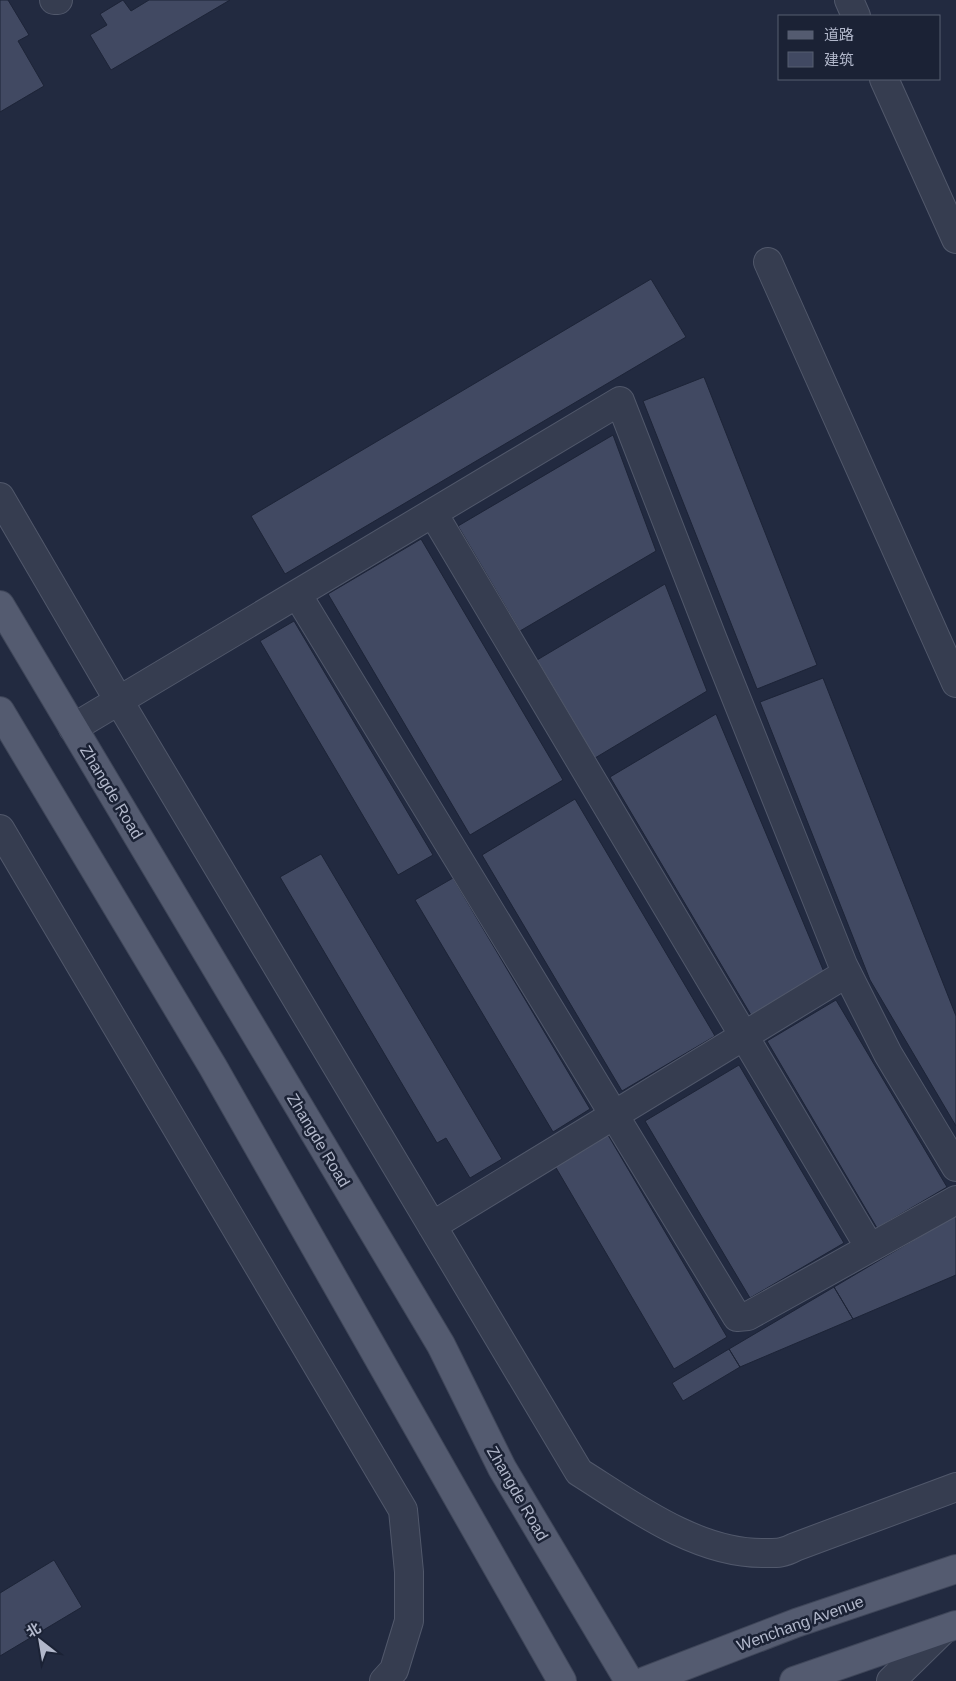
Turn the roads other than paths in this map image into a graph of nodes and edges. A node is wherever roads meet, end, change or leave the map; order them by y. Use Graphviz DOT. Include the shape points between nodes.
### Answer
graph roads {
  1 [pos="54,0"];
  2 [pos="58,0"];
  3 [pos="849,0"];
  4 [pos="856,15"];
  5 [pos="884,80"];
  6 [pos="956,238"];
  7 [pos="768,262"];
  8 [pos="0,497"];
  9 [pos="433,512"];
  10 [pos="297,594"];
  11 [pos="0,605"];
  12 [pos="956,683"];
  13 [pos="119,701"];
  14 [pos="0,711"];
  15 [pos="74,728"];
  16 [pos="0,829"];
  17 [pos="847,973"];
  18 [pos="744,1036"];
  19 [pos="614,1115"];
  20 [pos="956,1167"];
  21 [pos="956,1200"];
  22 [pos="432,1226"];
  23 [pos="870,1248"];
  24 [pos="956,1486"];
  25 [pos="956,1569"];
  26 [pos="950,1627"];
  27 [pos="384,1681"];
  28 [pos="562,1681"];
  29 [pos="629,1681"];
  30 [pos="645,1681"];
  31 [pos="794,1681"];
  32 [pos="891,1681"];
  1 -- 2 [label="street"];
  3 -- 4 [label="street"];
  5 -- 6 [label="street"];
  7 -- 12 [label="street"];
  8 -- 13 [label="street"];
  9 -- 10 [label="street"];
  9 -- 17 [label="street" via="620,401 716,650"];
  9 -- 18 [label="street"];
  10 -- 13 [label="street"];
  10 -- 19 [label="street"];
  11 -- 15 [label="main road, Zhangde Road"];
  13 -- 15 [label="street"];
  13 -- 22 [label="street"];
  14 -- 28 [label="main road" via="218,1076"];
  15 -- 29 [label="main road, Zhangde Road" via="441,1345 502,1468"];
  16 -- 27 [label="street" via="403,1510 409,1572 409,1621 394,1670"];
  17 -- 18 [label="street"];
  17 -- 20 [label="street" via="888,1054"];
  18 -- 19 [label="street"];
  18 -- 23 [label="street"];
  19 -- 22 [label="street"];
  19 -- 23 [label="street" via="737,1317 748,1316"];
  21 -- 23 [label="street"];
  22 -- 24 [label="street" via="579,1472 648,1516 706,1544 749,1553 784,1553"];
  25 -- 30 [label="main road, Wenchang Avenue" via="796,1623"];
  26 -- 31 [label="main road"];
  26 -- 32 [label="street"];
}
